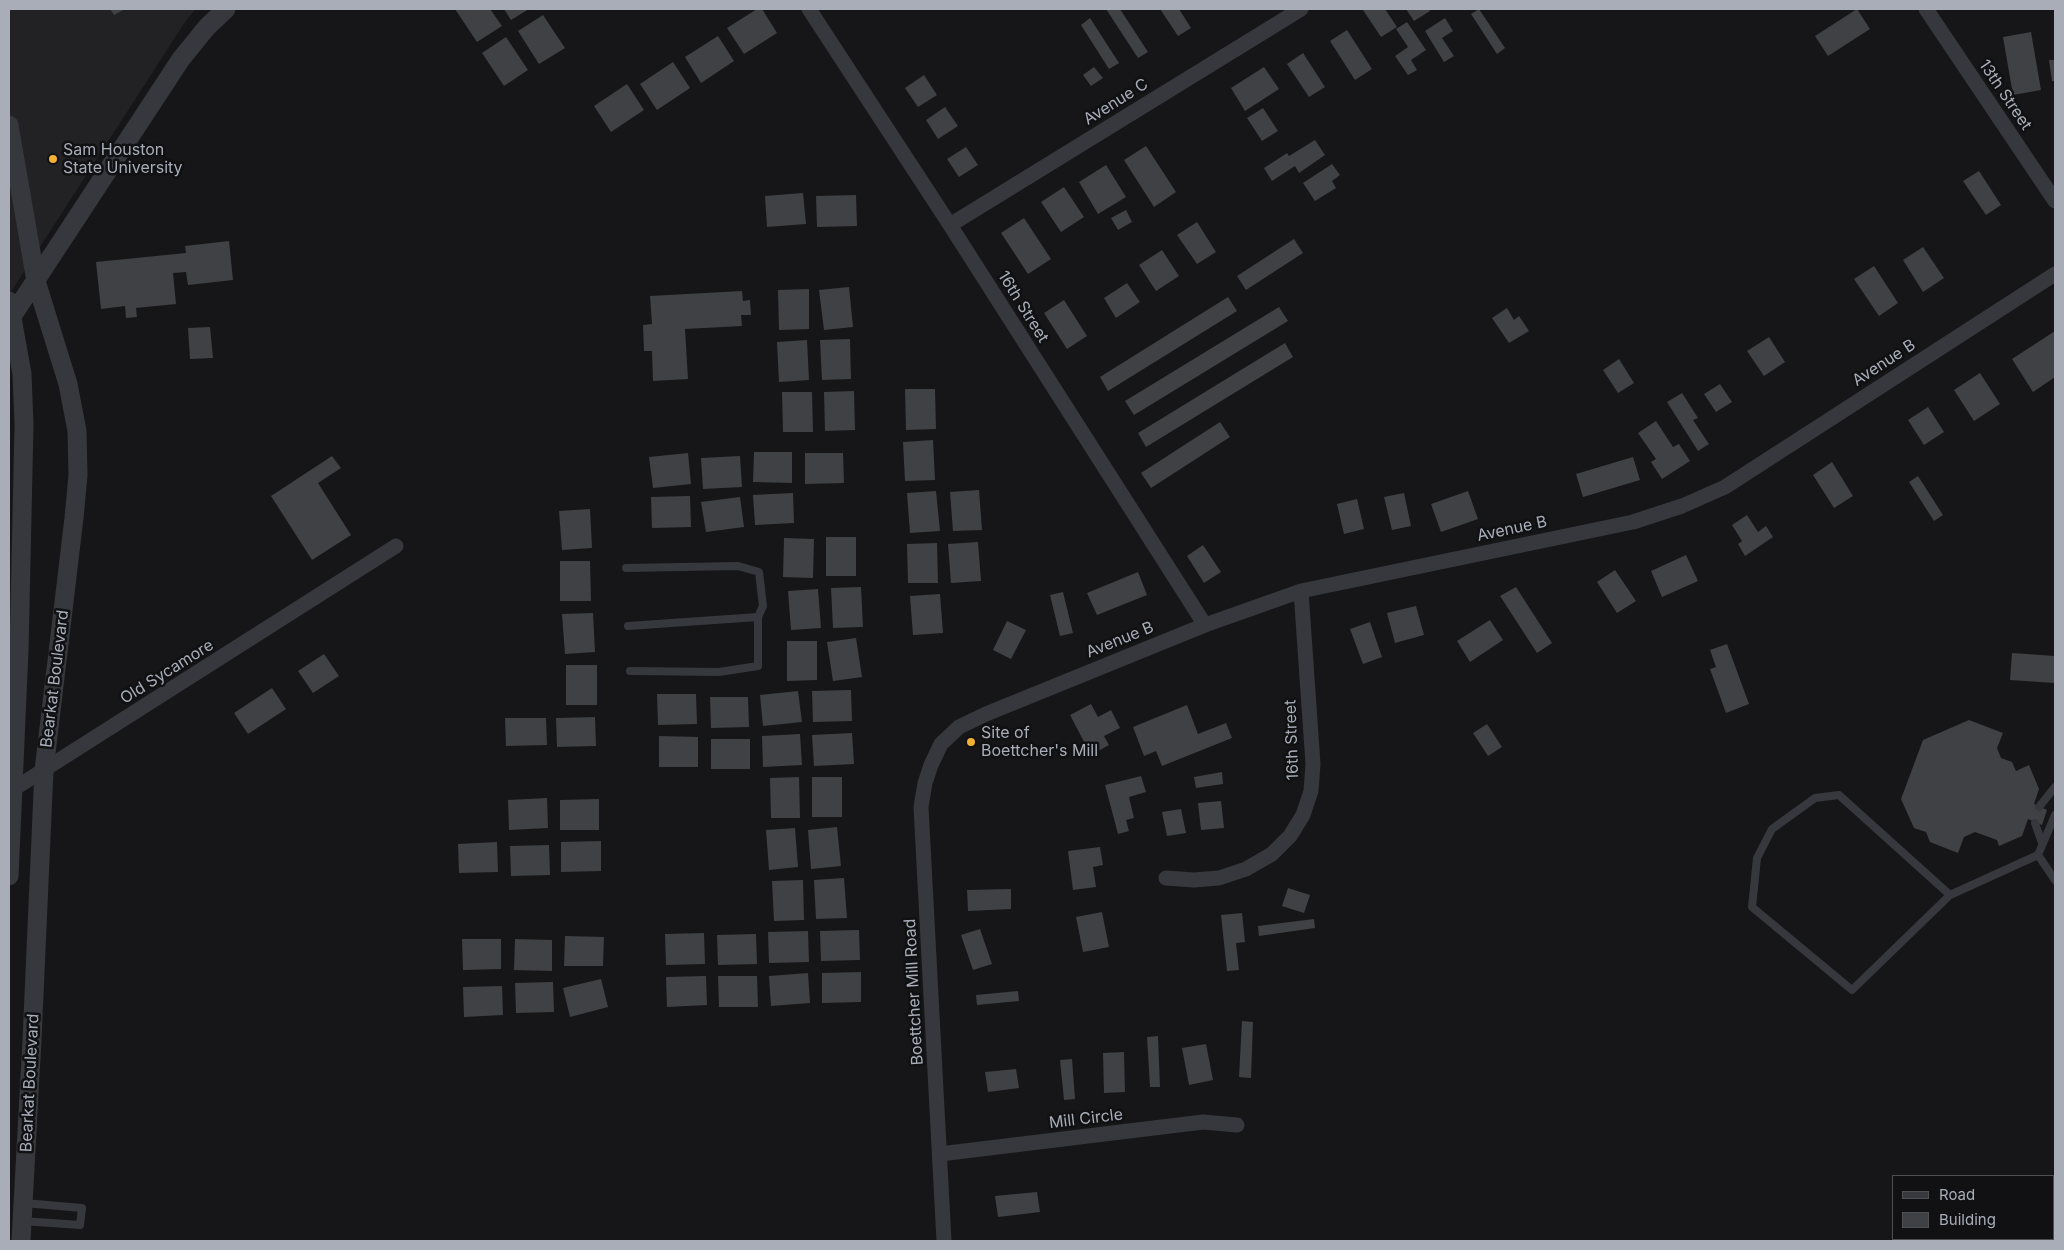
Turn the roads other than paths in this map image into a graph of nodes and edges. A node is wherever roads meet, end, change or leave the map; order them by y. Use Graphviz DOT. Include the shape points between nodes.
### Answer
graph roads {
  1 [pos="226,9"];
  2 [pos="809,9"];
  3 [pos="1301,9"];
  4 [pos="1926,9"];
  5 [pos="9,124"];
  6 [pos="2055,202"];
  7 [pos="950,225"];
  8 [pos="2055,274"];
  9 [pos="36,281"];
  10 [pos="10,313"];
  11 [pos="396,546"];
  12 [pos="626,568"];
  13 [pos="1301,591"];
  14 [pos="758,617"];
  15 [pos="1205,625"];
  16 [pos="628,626"];
  17 [pos="630,671"];
  18 [pos="941,744"];
  19 [pos="44,770"];
  20 [pos="2055,787"];
  21 [pos="11,790"];
  22 [pos="2039,806"];
  23 [pos="2055,814"];
  24 [pos="2035,823"];
  25 [pos="2042,843"];
  26 [pos="2038,855"];
  27 [pos="9,876"];
  28 [pos="1166,878"];
  29 [pos="2055,880"];
  30 [pos="1950,895"];
  31 [pos="1237,1125"];
  32 [pos="940,1154"];
  33 [pos="23,1212"];
  34 [pos="21,1241"];
  35 [pos="944,1241"];
  1 -- 9 [label="street" via="181,59"];
  2 -- 7 [label="street, 16th Street"];
  3 -- 7 [label="street, Avenue C"];
  4 -- 6 [label="street, 13th Street"];
  5 -- 9 [label="street, Bearkat Boulevard"];
  7 -- 15 [label="street, 16th Street"];
  8 -- 13 [label="street, Avenue B" via="1725,487 1682,506 1633,522"];
  9 -- 10 [label="street"];
  9 -- 19 [label="street, Bearkat Boulevard" via="68,384 77,431 78,475"];
  10 -- 21 [label="street, Bearkat Boulevard" via="22,374 24,425"];
  11 -- 19 [label="street, Old Sycamore"];
  12 -- 14 [label="lane" via="738,566 759,572 763,606"];
  13 -- 15 [label="street, Avenue B"];
  13 -- 28 [label="street, 16th Street" via="1313,764 1311,791 1302,815 1290,836 1272,854 1246,869 1219,878"];
  14 -- 16 [label="lane"];
  14 -- 17 [label="lane" via="758,666 719,672"];
  15 -- 18 [label="street, Avenue B" via="986,714 959,727"];
  18 -- 32 [label="street, Boettcher Mill Road" via="925,783 921,807"];
  19 -- 21 [label="street, Old Sycamore"];
  19 -- 33 [label="street, Bearkat Boulevard"];
  20 -- 22 [label="lane"];
  21 -- 27 [label="street, Bearkat Boulevard"];
  23 -- 25 [label="lane"];
  24 -- 25 [label="lane"];
  25 -- 26 [label="lane"];
  26 -- 29 [label="lane"];
  26 -- 30 [label="lane"];
  30 -- 30 [label="lane" via="1852,990 1752,907 1757,858 1772,829 1815,798 1839,794"];
  31 -- 32 [label="street, Mill Circle" via="1202,1122"];
  32 -- 35 [label="street, Boettcher Mill Road"];
  33 -- 33 [label="lane" via="82,1208 80,1225"];
  33 -- 34 [label="street, Bearkat Boulevard"];
}
